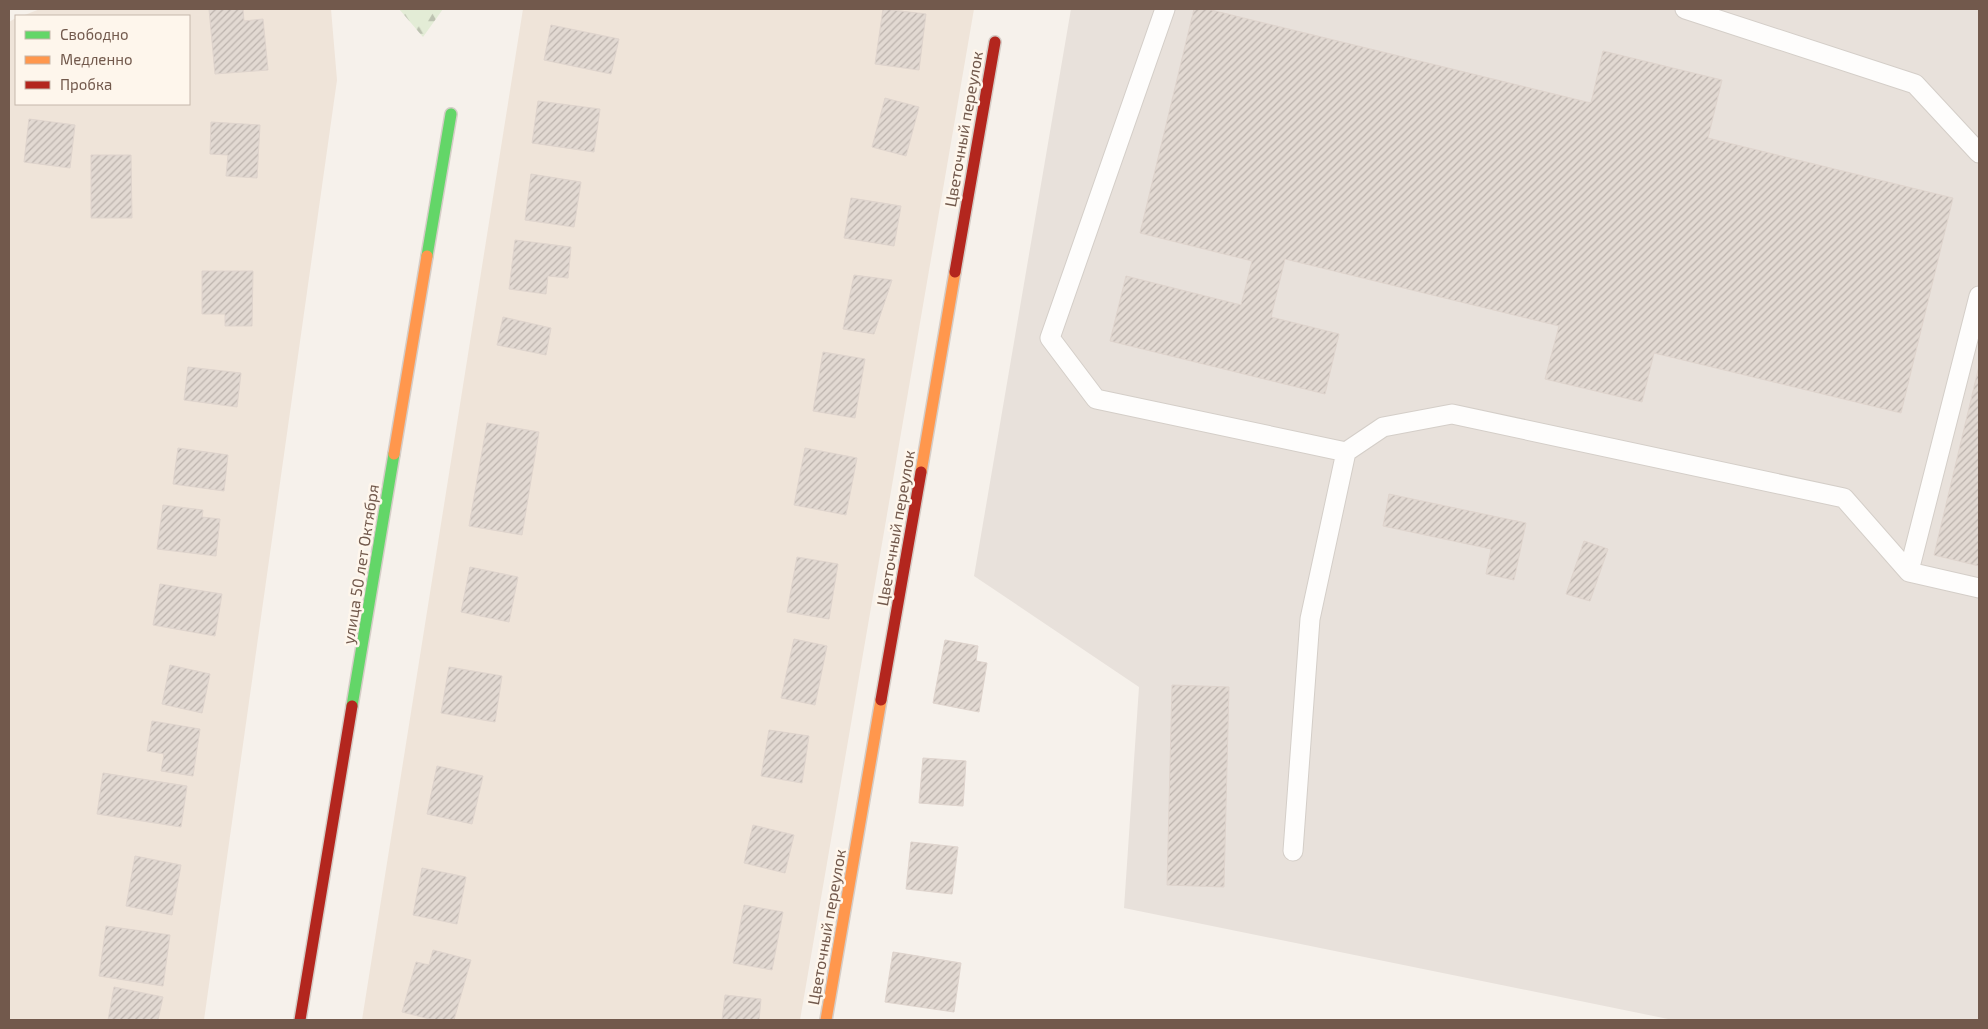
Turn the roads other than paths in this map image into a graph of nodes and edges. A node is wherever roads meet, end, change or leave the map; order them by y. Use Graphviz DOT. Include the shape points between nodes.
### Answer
graph roads {
  1 [pos="1165,9"];
  2 [pos="1685,9"];
  3 [pos="995,42"];
  4 [pos="451,114"];
  5 [pos="1979,153"];
  6 [pos="1979,296"];
  7 [pos="1346,452"];
  8 [pos="1908,571"];
  9 [pos="1979,588"];
  10 [pos="1293,851"];
  11 [pos="300,1020"];
  12 [pos="826,1020"];
  1 -- 7 [label="lane" via="1050,338 1096,399"];
  2 -- 5 [label="lane" via="1915,84"];
  3 -- 12 [label="street, Цветочный переулок"];
  4 -- 11 [label="street, улица 50 лет Октября"];
  6 -- 8 [label="lane"];
  7 -- 8 [label="lane" via="1383,427 1452,414 1844,498"];
  7 -- 10 [label="lane" via="1310,619"];
  8 -- 9 [label="lane"];
}
